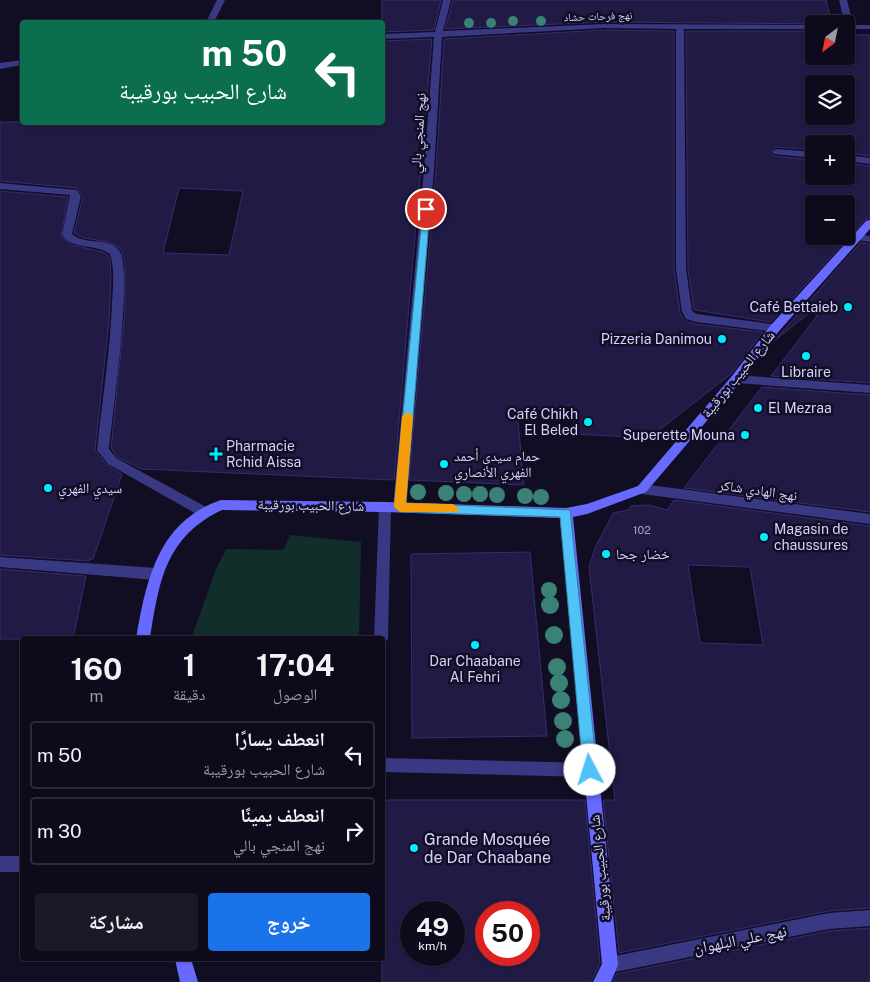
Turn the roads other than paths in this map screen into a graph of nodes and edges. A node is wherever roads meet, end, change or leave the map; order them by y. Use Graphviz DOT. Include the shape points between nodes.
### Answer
graph roads {
  1 [pos="221,0"];
  2 [pos="447,0"];
  3 [pos="843,0"];
  4 [pos="845,15"];
  5 [pos="211,20"];
  6 [pos="680,26"];
  7 [pos="805,27"];
  8 [pos="855,27"];
  9 [pos="870,27"];
  10 [pos="438,36"];
  11 [pos="385,38"];
  12 [pos="20,63"];
  13 [pos="0,66"];
  14 [pos="778,152"];
  15 [pos="805,154"];
  16 [pos="855,159"];
  17 [pos="870,161"];
  18 [pos="0,186"];
  19 [pos="870,223"];
  20 [pos="856,237"];
  21 [pos="870,239"];
  22 [pos="775,328"];
  23 [pos="736,379"];
  24 [pos="870,389"];
  25 [pos="642,489"];
  26 [pos="385,506"];
  27 [pos="400,507"];
  28 [pos="204,512"];
  29 [pos="566,513"];
  30 [pos="870,519"];
  31 [pos="0,562"];
  32 [pos="156,574"];
  33 [pos="144,636"];
  34 [pos="381,636"];
  35 [pos="385,765"];
  36 [pos="590,770"];
  37 [pos="0,864"];
  38 [pos="20,864"];
  39 [pos="870,918"];
  40 [pos="184,961"];
  41 [pos="610,965"];
  42 [pos="189,982"];
  43 [pos="602,982"];
  1 -- 5 [label="street"];
  2 -- 10 [label="street, نهج المنجي بالي"];
  3 -- 4 [label="street"];
  6 -- 7 [label="street, نهج فرحات حشاد"];
  6 -- 10 [label="street, نهج فرحات حشاد" via="604,26"];
  6 -- 22 [label="street" via="681,269 687,312 696,318"];
  8 -- 9 [label="street"];
  10 -- 11 [label="street, نهج فرحات حشاد"];
  10 -- 27 [label="street, نهج المنجي بالي"];
  12 -- 13 [label="street"];
  14 -- 15 [label="street"];
  16 -- 17 [label="street"];
  18 -- 28 [label="street" via="74,192 76,196 67,236 76,243 102,246 115,252 119,266 116,340 103,450 112,461"];
  19 -- 20 [label="main road, شارع الحبيب بورقيبة"];
  20 -- 21 [label="street"];
  20 -- 22 [label="main road, شارع الحبيب بورقيبة"];
  22 -- 23 [label="main road, شارع الحبيب بورقيبة"];
  23 -- 24 [label="street"];
  23 -- 25 [label="main road, شارع الحبيب بورقيبة"];
  25 -- 29 [label="main road, شارع الحبيب بورقيبة" via="602,505"];
  25 -- 30 [label="street, نهج الهادي شاكر"];
  26 -- 27 [label="main road, شارع الحبيب بورقيبة"];
  26 -- 28 [label="main road, شارع الحبيب بورقيبة" via="229,504"];
  26 -- 34 [label="street"];
  27 -- 29 [label="main road, شارع الحبيب بورقيبة"];
  28 -- 32 [label="main road, شارع الحبيب بورقيبة" via="169,546"];
  29 -- 36 [label="main road, شارع الحبيب بورقيبة"];
  31 -- 32 [label="street"];
  32 -- 33 [label="main road, شارع الحبيب بورقيبة"];
  35 -- 36 [label="street"];
  36 -- 41 [label="main road, شارع الحبيب بورقيبة"];
  37 -- 38 [label="street"];
  39 -- 41 [label="street, نهج علي البلهوان" via="829,921"];
  40 -- 42 [label="main road"];
  41 -- 43 [label="main road"];
}
